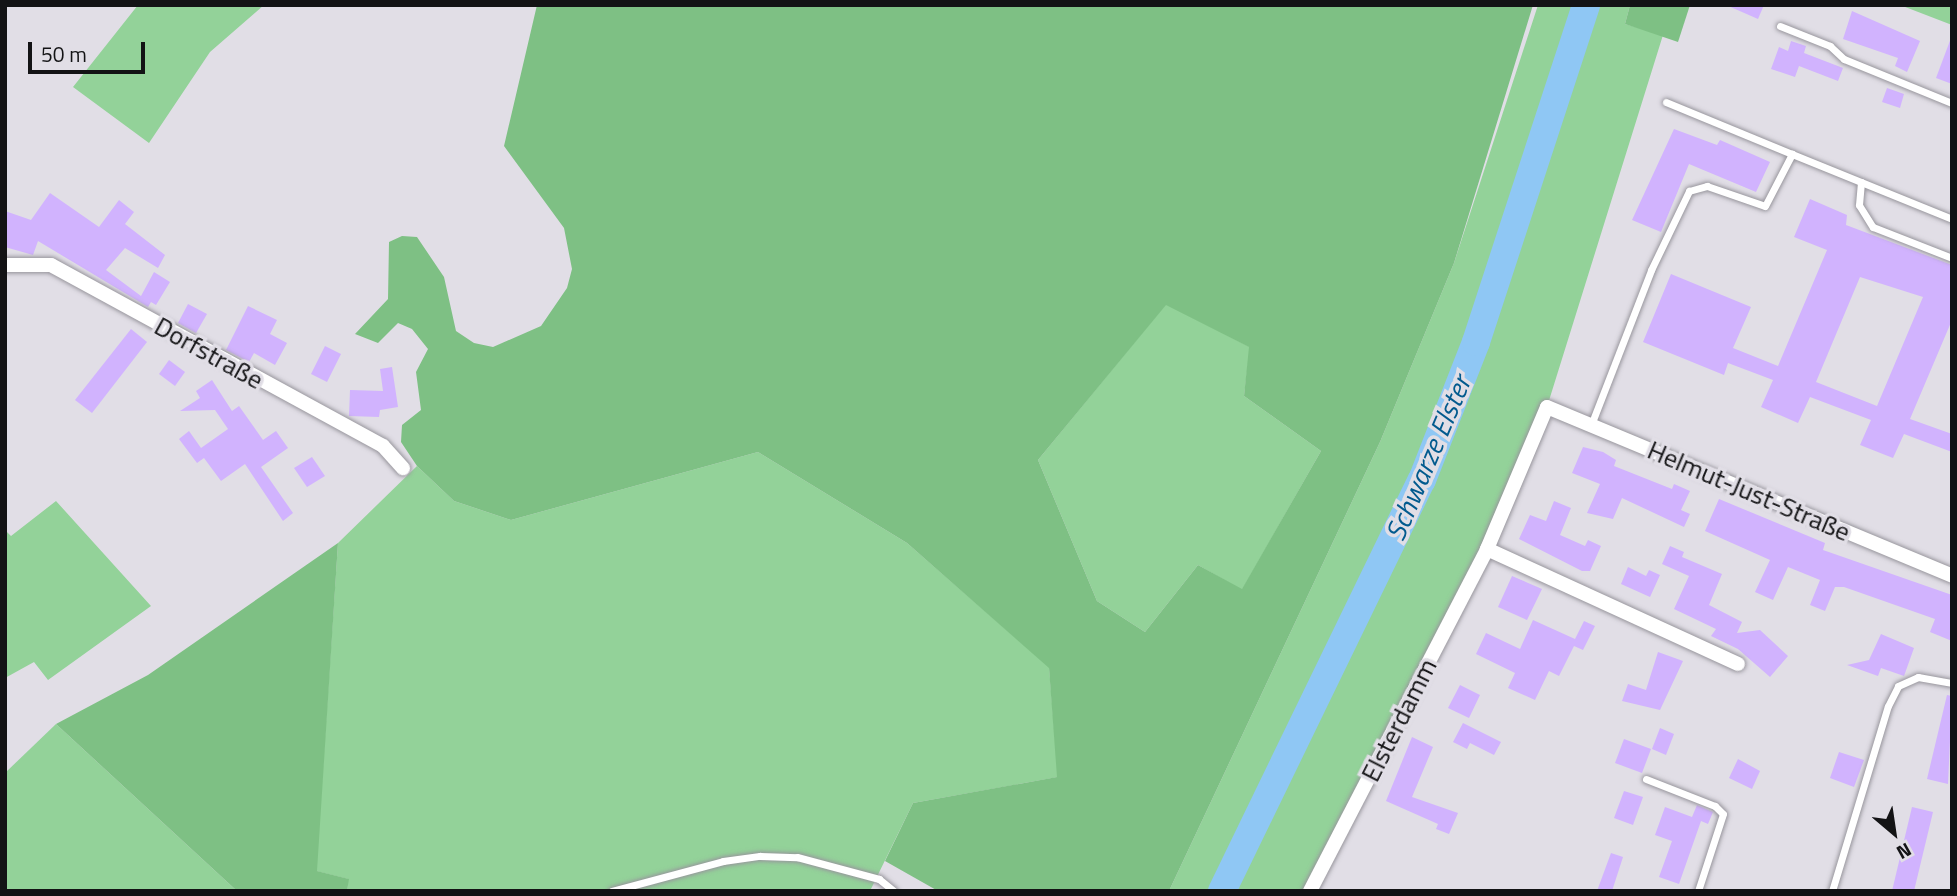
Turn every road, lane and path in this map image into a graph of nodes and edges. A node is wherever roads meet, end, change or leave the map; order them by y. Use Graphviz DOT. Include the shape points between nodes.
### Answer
graph roads {
  1 [pos="1780,26"];
  2 [pos="1666,102"];
  3 [pos="1952,103"];
  4 [pos="1792,154"];
  5 [pos="1861,183"];
  6 [pos="1952,219"];
  7 [pos="1952,258"];
  8 [pos="5,265"];
  9 [pos="1547,407"];
  10 [pos="1591,425"];
  11 [pos="403,468"];
  12 [pos="1487,549"];
  13 [pos="1952,576"];
  14 [pos="1738,664"];
  15 [pos="1952,683"];
  16 [pos="1646,779"];
  17 [pos="612,891"];
  18 [pos="894,891"];
  19 [pos="1310,891"];
  20 [pos="1698,891"];
  21 [pos="1832,891"];
  1 -- 3 [label="lane" via="1829,46 1844,60"];
  2 -- 4 [label="lane"];
  4 -- 5 [label="lane"];
  4 -- 10 [label="lane" via="1765,206 1707,186 1689,191 1651,270"];
  5 -- 6 [label="lane"];
  5 -- 7 [label="lane" via="1859,205 1873,227"];
  8 -- 11 [label="street, Dorfstraße" via="51,265 383,446"];
  9 -- 10 [label="street, Helmut-Just-Straße"];
  9 -- 12 [label="street, Elsterdamm"];
  10 -- 13 [label="street, Helmut-Just-Straße"];
  12 -- 14 [label="street"];
  12 -- 19 [label="street, Elsterdamm"];
  15 -- 21 [label="lane" via="1918,677 1898,686"];
  16 -- 20 [label="lane" via="1715,806 1723,814"];
  17 -- 18 [label="lane" via="723,861 772,856 797,857 879,879"];
}
